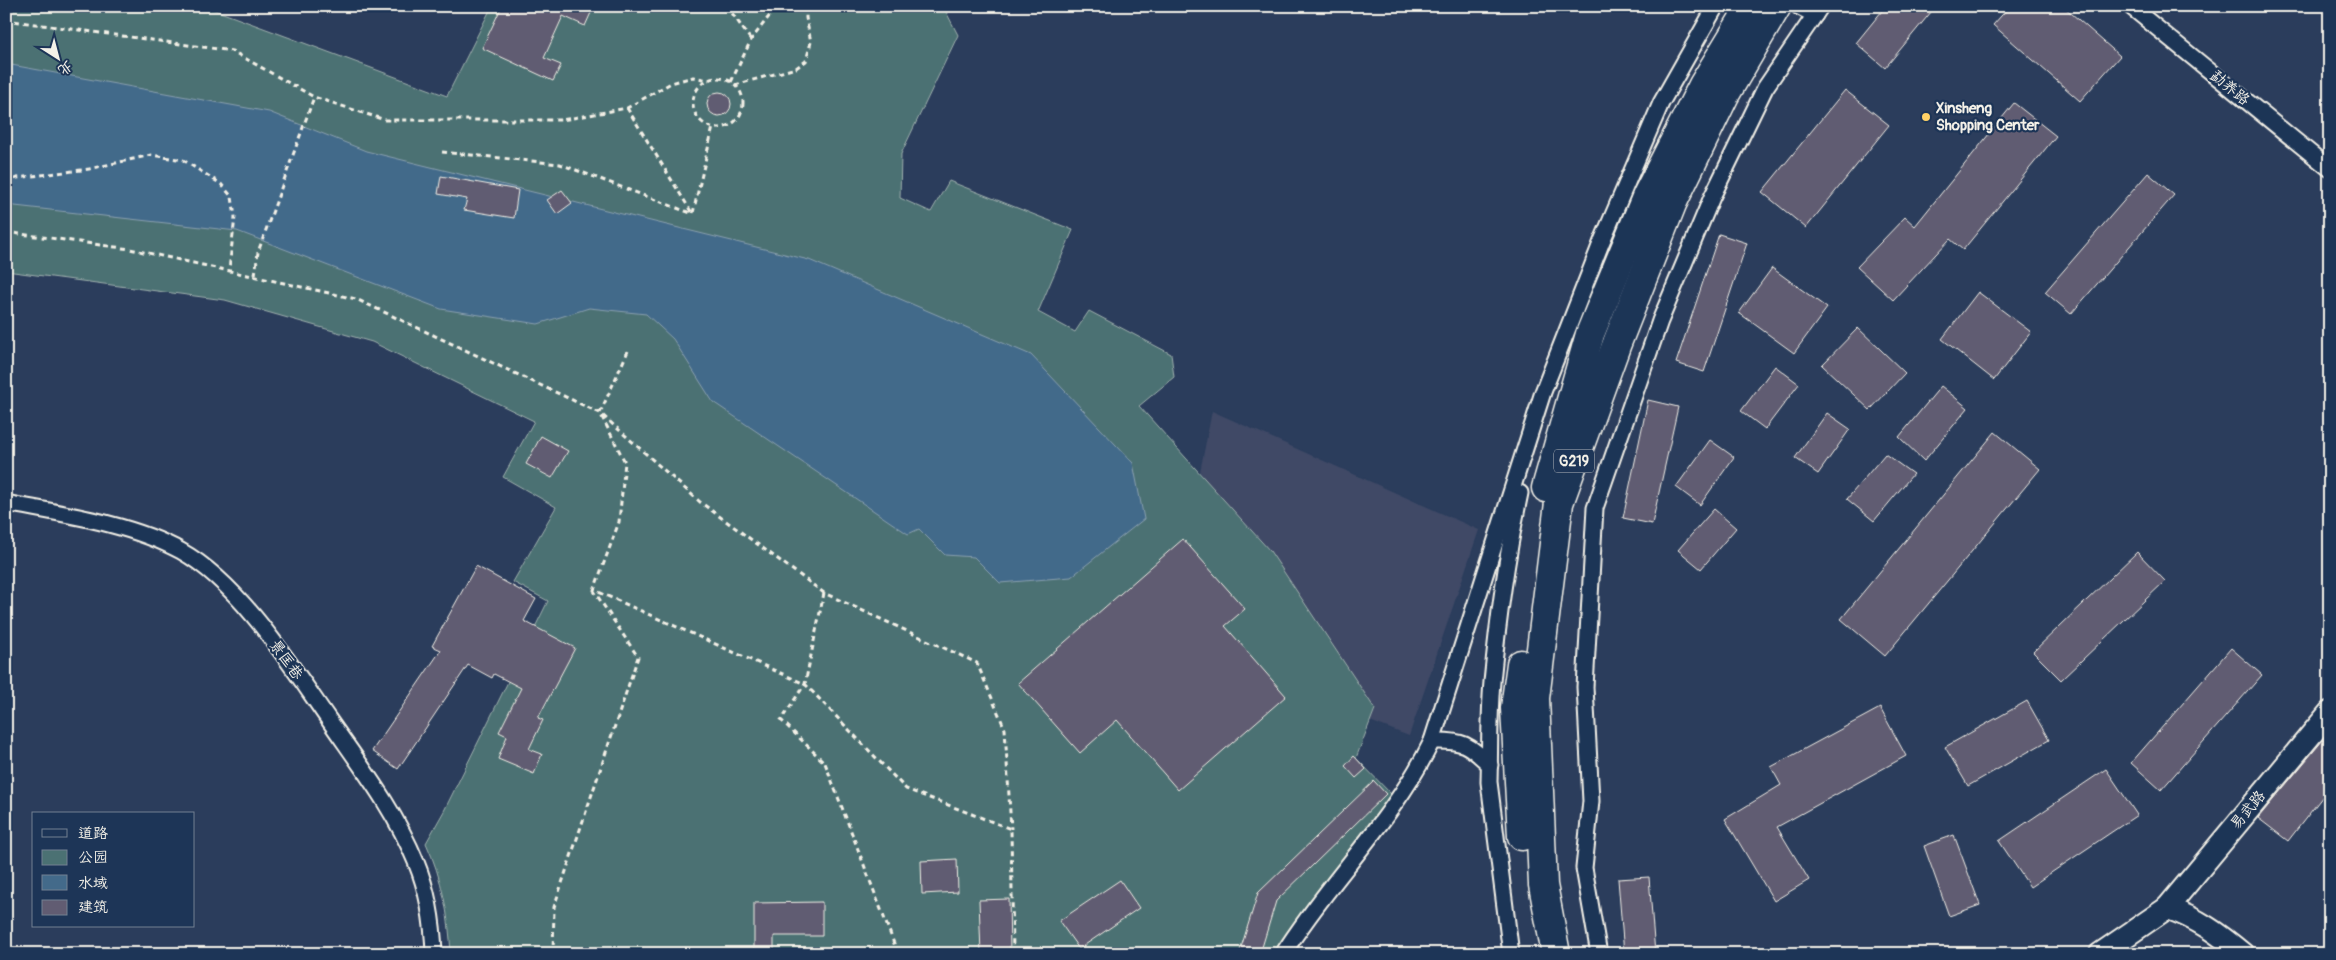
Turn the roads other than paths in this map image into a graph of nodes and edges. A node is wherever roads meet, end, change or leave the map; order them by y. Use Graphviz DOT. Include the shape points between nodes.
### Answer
graph roads {
  1 [pos="1716,6"];
  2 [pos="1750,6"];
  3 [pos="1777,6"];
  4 [pos="1798,6"];
  5 [pos="2130,6"];
  6 [pos="1818,11"];
  7 [pos="2330,169"];
  8 [pos="1543,392"];
  9 [pos="1571,402"];
  10 [pos="6,503"];
  11 [pos="2330,712"];
  12 [pos="1432,741"];
  13 [pos="1490,765"];
  14 [pos="2167,908"];
  15 [pos="434,954"];
  16 [pos="1283,954"];
  17 [pos="1511,954"];
  18 [pos="1539,954"];
  19 [pos="1556,954"];
  20 [pos="1599,954"];
  21 [pos="2100,954"];
  22 [pos="2243,954"];
  1 -- 8 [label="street" via="1661,103"];
  2 -- 9 [label="highway, G219" via="1703,85 1647,195 1590,334"];
  3 -- 19 [label="highway, G219" via="1725,95 1672,204 1559,503 1535,698 1543,885"];
  4 -- 6 [label="street"];
  5 -- 7 [label="street, 勐养路"];
  6 -- 20 [label="street" via="1765,88 1712,197 1660,321 1595,508 1584,687 1591,801 1584,868"];
  8 -- 9 [label="street"];
  8 -- 12 [label="street"];
  8 -- 13 [label="street" via="1511,536 1492,684"];
  9 -- 18 [label="highway, G219" via="1542,505 1515,708 1524,871"];
  10 -- 15 [label="street, 景匡巷" via="159,540 198,562 231,590 268,635 389,808 423,880 432,922"];
  11 -- 14 [label="street, 易武路"];
  12 -- 13 [label="street" via="1454,740 1471,748"];
  12 -- 16 [label="street" via="1395,804"];
  13 -- 17 [label="street"];
  14 -- 21 [label="street, 易武路"];
  14 -- 22 [label="street" via="2191,916"];
}
